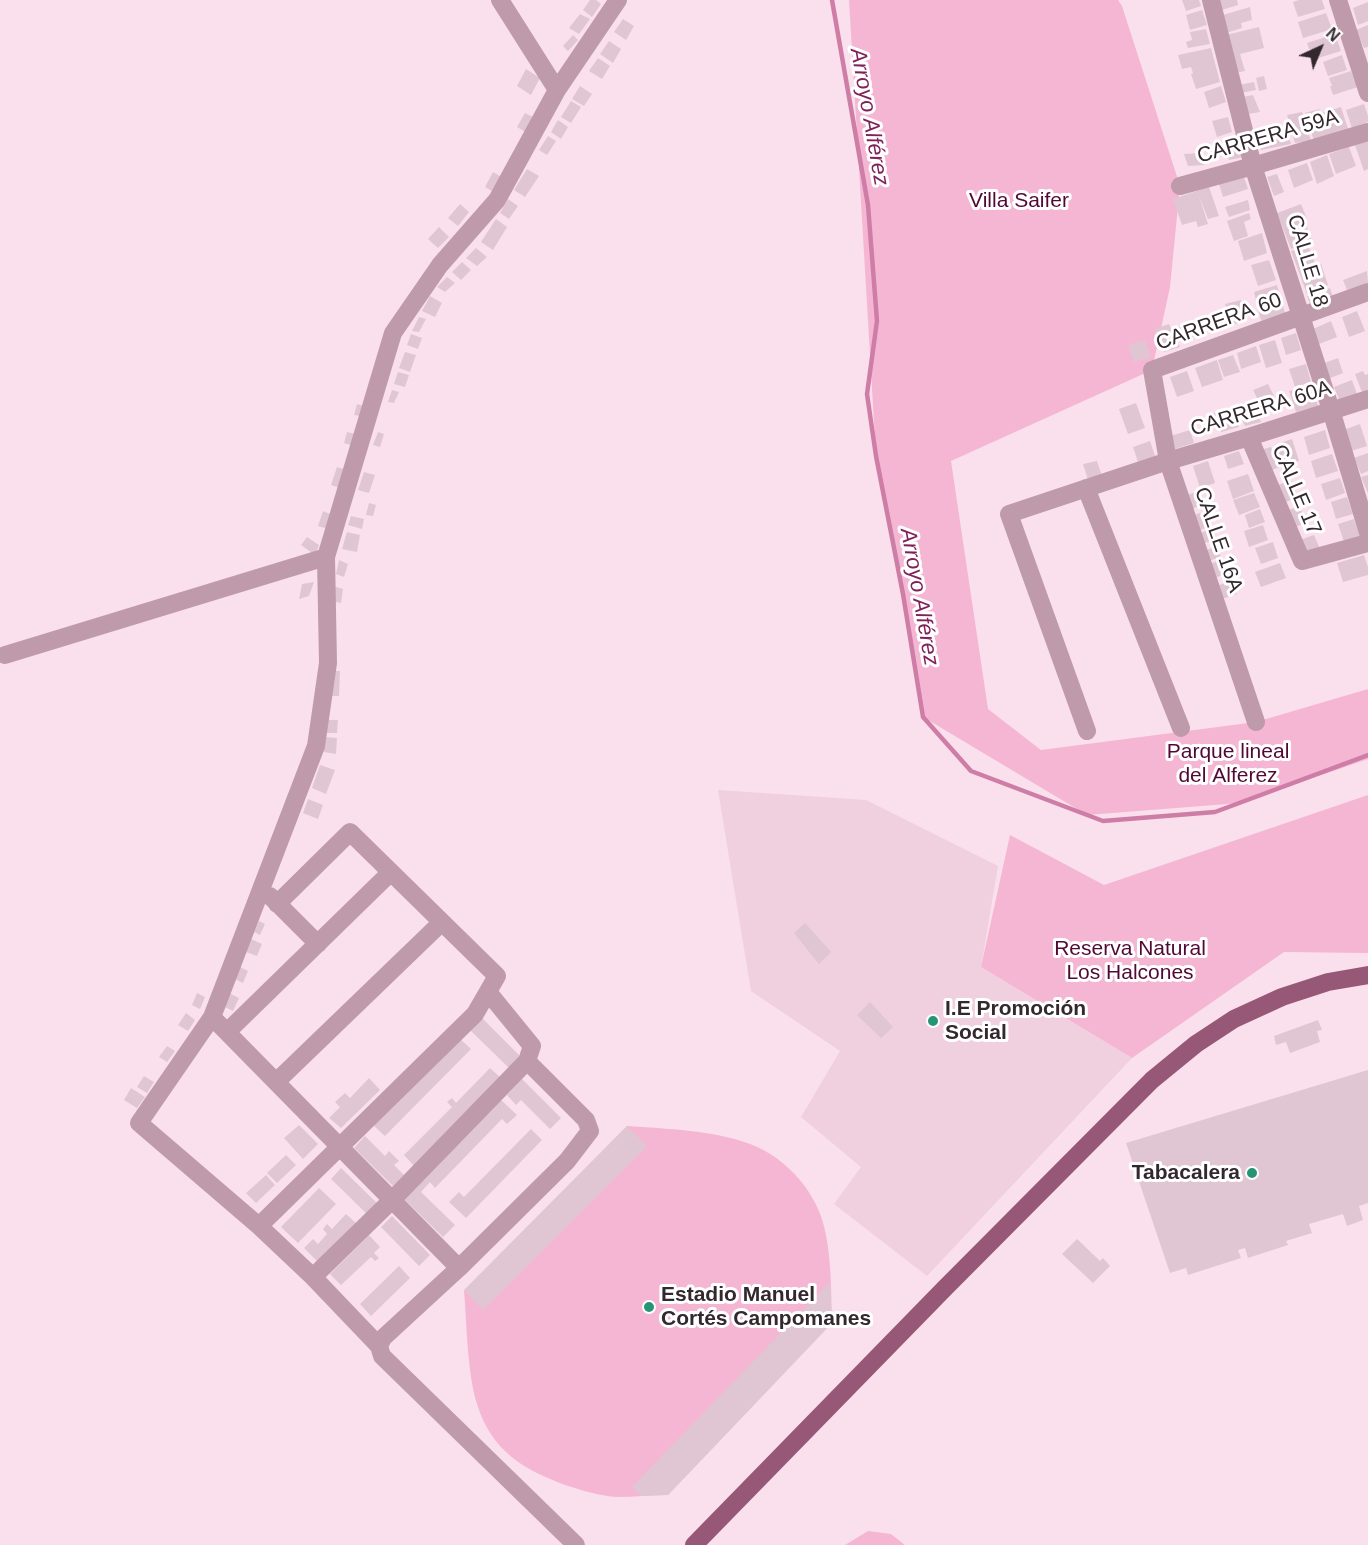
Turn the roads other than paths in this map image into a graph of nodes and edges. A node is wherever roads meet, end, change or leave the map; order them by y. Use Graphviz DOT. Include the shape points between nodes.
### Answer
graph roads {
  1 [pos="500,0"];
  2 [pos="618,0"];
  3 [pos="1211,0"];
  4 [pos="1338,0"];
  5 [pos="557,90"];
  6 [pos="1368,93"];
  7 [pos="1368,132"];
  8 [pos="1253,166"];
  9 [pos="1180,186"];
  10 [pos="1368,292"];
  11 [pos="1300,316"];
  12 [pos="1152,370"];
  13 [pos="1368,399"];
  14 [pos="1331,410"];
  15 [pos="1249,437"];
  16 [pos="1168,461"];
  17 [pos="1086,488"];
  18 [pos="1368,532"];
  19 [pos="1368,543"];
  20 [pos="326,557"];
  21 [pos="5,655"];
  22 [pos="1256,722"];
  23 [pos="1180,728"];
  24 [pos="1087,731"];
  25 [pos="391,872"];
  26 [pos="262,888"];
  27 [pos="277,904"];
  28 [pos="442,922"];
  29 [pos="318,944"];
  30 [pos="1368,975"];
  31 [pos="488,992"];
  32 [pos="212,1017"];
  33 [pos="227,1032"];
  34 [pos="527,1060"];
  35 [pos="276,1082"];
  36 [pos="340,1147"];
  37 [pos="392,1200"];
  38 [pos="259,1226"];
  39 [pos="459,1268"];
  40 [pos="313,1277"];
  41 [pos="379,1346"];
  42 [pos="576,1545"];
  43 [pos="694,1545"];
  1 -- 5 [label="street"];
  2 -- 5 [label="street"];
  3 -- 8 [label="street, CALLE 18"];
  4 -- 6 [label="street"];
  5 -- 20 [label="street" via="497,200 440,265 393,333"];
  7 -- 8 [label="street, CARRERA 59A"];
  8 -- 9 [label="street, CARRERA 59A"];
  8 -- 11 [label="street, CALLE 18"];
  10 -- 11 [label="street, CARRERA 60"];
  11 -- 12 [label="street, CARRERA 60"];
  11 -- 14 [label="street, CALLE 18"];
  12 -- 16 [label="street, CALLE 16A"];
  13 -- 14 [label="street, CARRERA 60A"];
  14 -- 15 [label="street, CARRERA 60A"];
  14 -- 18 [label="street, CALLE 18"];
  15 -- 16 [label="street, CARRERA 60A"];
  15 -- 19 [label="street, CALLE 17" via="1302,561"];
  16 -- 17 [label="street, CARRERA 60A"];
  16 -- 22 [label="street, CALLE 16A"];
  17 -- 23 [label="street"];
  17 -- 24 [label="street, CARRERA 60A" via="1009,514"];
  20 -- 21 [label="street"];
  20 -- 26 [label="street" via="328,663 316,746"];
  25 -- 27 [label="street" via="350,832"];
  25 -- 28 [label="street"];
  25 -- 29 [label="street"];
  26 -- 27 [label="street"];
  26 -- 32 [label="street"];
  27 -- 29 [label="street"];
  28 -- 31 [label="street" via="497,976"];
  28 -- 35 [label="street"];
  29 -- 33 [label="street"];
  30 -- 43 [label="main road" via="1328,982 1282,997 1234,1019 1161,1073"];
  31 -- 34 [label="street" via="532,1046"];
  31 -- 36 [label="street" via="475,1014"];
  32 -- 33 [label="street"];
  32 -- 38 [label="street" via="139,1123"];
  33 -- 35 [label="street"];
  34 -- 37 [label="street"];
  34 -- 39 [label="street" via="586,1120 590,1131 567,1161"];
  35 -- 36 [label="street"];
  36 -- 37 [label="street"];
  36 -- 38 [label="street"];
  37 -- 39 [label="street"];
  37 -- 40 [label="street"];
  38 -- 40 [label="street"];
  39 -- 41 [label="street"];
  40 -- 41 [label="street"];
  41 -- 42 [label="street" via="382,1356"];
}
